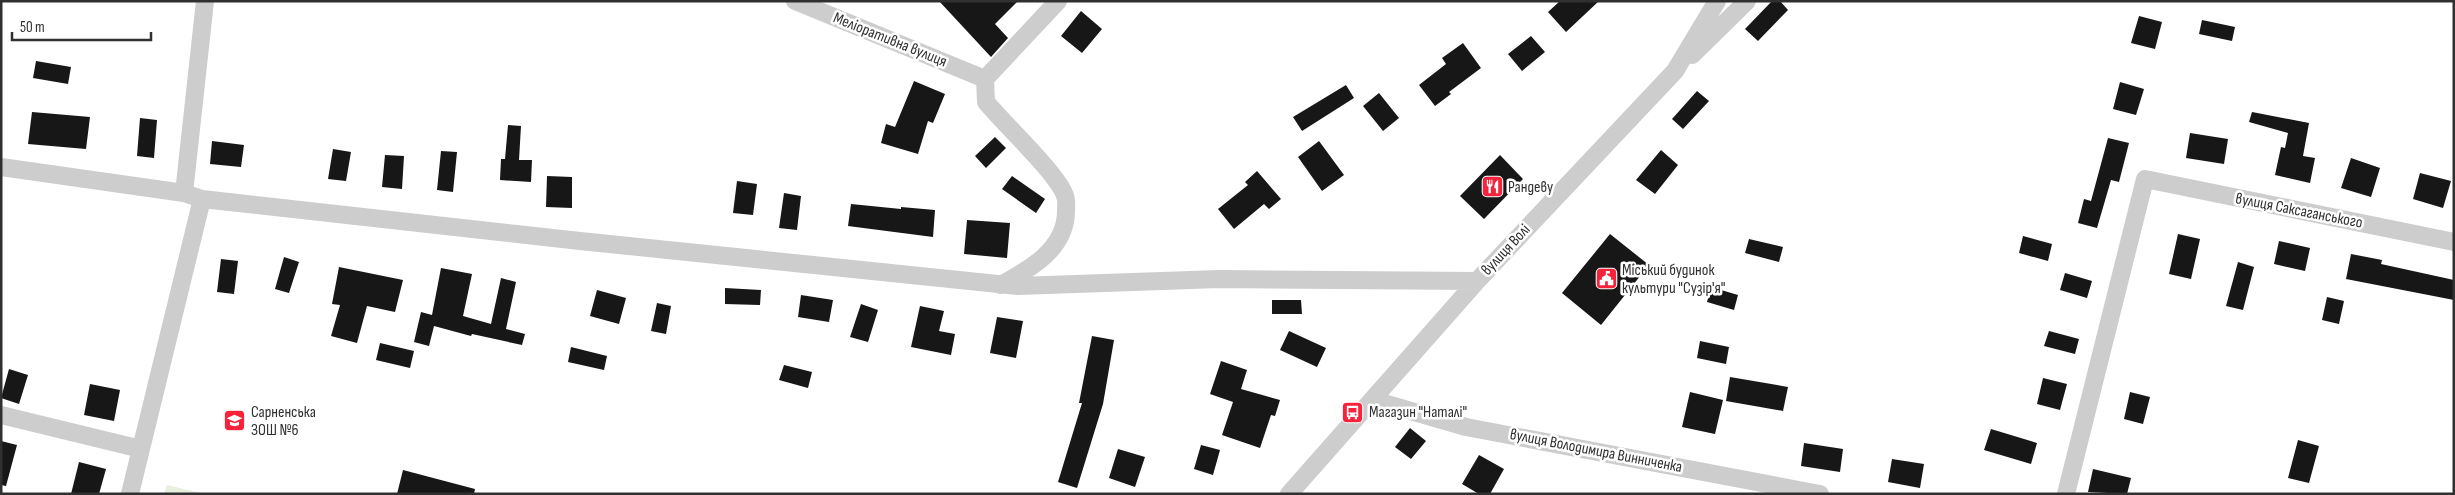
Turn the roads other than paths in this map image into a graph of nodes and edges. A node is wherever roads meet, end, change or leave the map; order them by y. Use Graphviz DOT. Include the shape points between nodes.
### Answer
graph roads {
  1 [pos="205,1"];
  2 [pos="795,1"];
  3 [pos="1058,1"];
  4 [pos="1717,1"];
  5 [pos="1747,1"];
  6 [pos="1675,71"];
  7 [pos="985,79"];
  8 [pos="1,167"];
  9 [pos="184,194"];
  10 [pos="202,199"];
  11 [pos="2454,242"];
  12 [pos="1477,281"];
  13 [pos="1001,285"];
  14 [pos="1373,400"];
  15 [pos="1,415"];
  16 [pos="141,449"];
  17 [pos="130,494"];
  18 [pos="1289,494"];
  19 [pos="1820,494"];
  20 [pos="2066,494"];
  1 -- 9 [label="street"];
  2 -- 7 [label="street, Меліоративна вулиця"];
  3 -- 7 [label="street"];
  4 -- 6 [label="street, вулиця Волі"];
  5 -- 6 [label="street"];
  6 -- 12 [label="street, вулиця Волі"];
  7 -- 13 [label="street" via="986,102 1054,177 1066,196 1066,220 1061,236 1049,253 1030,269"];
  8 -- 9 [label="street"];
  9 -- 10 [label="street"];
  10 -- 13 [label="street"];
  10 -- 16 [label="street"];
  11 -- 20 [label="street, вулиця Саксаганського" via="2145,179"];
  12 -- 13 [label="street" via="1219,279"];
  12 -- 14 [label="street, вулиця Волі"];
  14 -- 18 [label="street, вулиця Волі"];
  14 -- 19 [label="street, вулиця Володимира Винниченка" via="1466,426"];
  15 -- 16 [label="street"];
  16 -- 17 [label="street"];
}
